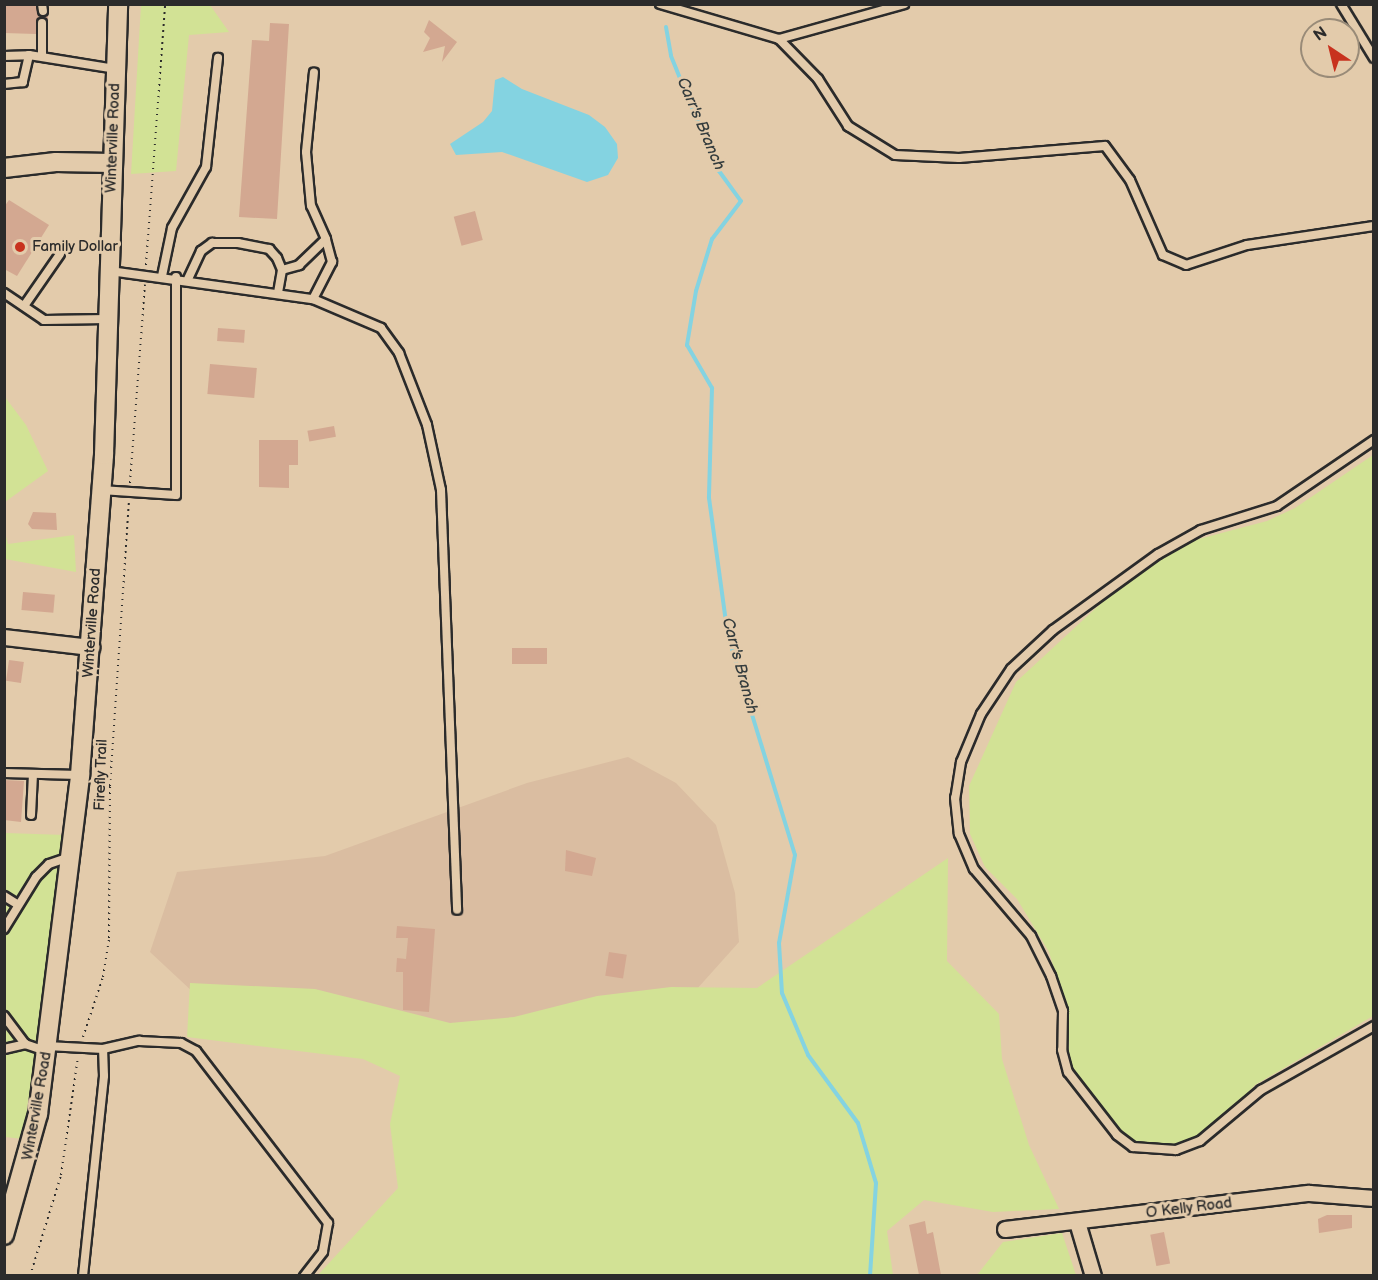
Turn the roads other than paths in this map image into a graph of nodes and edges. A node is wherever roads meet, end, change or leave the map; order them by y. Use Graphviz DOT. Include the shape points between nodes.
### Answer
graph roads {
  1 [pos="118,4"];
  2 [pos="660,4"];
  3 [pos="904,4"];
  4 [pos="1341,4"];
  5 [pos="42,23"];
  6 [pos="779,39"];
  7 [pos="29,55"];
  8 [pos="4,56"];
  9 [pos="42,56"];
  10 [pos="218,58"];
  11 [pos="1374,58"];
  12 [pos="115,69"];
  13 [pos="314,72"];
  14 [pos="4,84"];
  15 [pos="112,164"];
  16 [pos="4,168"];
  17 [pos="1374,226"];
  18 [pos="326,239"];
  19 [pos="60,254"];
  20 [pos="282,270"];
  21 [pos="110,271"];
  22 [pos="162,276"];
  23 [pos="176,277"];
  24 [pos="188,279"];
  25 [pos="4,293"];
  26 [pos="278,293"];
  27 [pos="314,299"];
  28 [pos="24,306"];
  29 [pos="109,318"];
  30 [pos="1374,440"];
  31 [pos="101,490"];
  32 [pos="4,637"];
  33 [pos="91,647"];
  34 [pos="4,773"];
  35 [pos="33,774"];
  36 [pos="80,775"];
  37 [pos="31,815"];
  38 [pos="72,856"];
  39 [pos="4,896"];
  40 [pos="17,904"];
  41 [pos="457,910"];
  42 [pos="4,929"];
  43 [pos="4,1016"];
  44 [pos="1374,1026"];
  45 [pos="25,1044"];
  46 [pos="4,1049"];
  47 [pos="47,1049"];
  48 [pos="103,1049"];
  49 [pos="1374,1198"];
  50 [pos="1077,1222"];
  51 [pos="1005,1229"];
  52 [pos="5,1231"];
  53 [pos="83,1275"];
  54 [pos="304,1275"];
  55 [pos="1093,1275"];
  1 -- 12 [label="street, Winterville Road"];
  2 -- 6 [label="lane"];
  3 -- 6 [label="lane"];
  4 -- 11 [label="lane"];
  5 -- 9 [label="lane"];
  6 -- 17 [label="lane" via="818,79 848,126 895,155 959,158 1105,146 1130,180 1163,255 1186,265 1247,245"];
  7 -- 8 [label="lane"];
  7 -- 9 [label="lane"];
  7 -- 14 [label="lane" via="23,82"];
  9 -- 12 [label="lane"];
  10 -- 22 [label="lane" via="206,167 172,228"];
  12 -- 15 [label="street, Winterville Road"];
  13 -- 18 [label="lane" via="306,152 311,206"];
  15 -- 16 [label="street" via="56,162"];
  15 -- 21 [label="street, Winterville Road"];
  18 -- 20 [label="lane" via="299,265"];
  18 -- 27 [label="lane" via="332,262"];
  19 -- 28 [label="lane"];
  20 -- 24 [label="lane" via="269,249 212,243 201,251"];
  20 -- 26 [label="lane"];
  21 -- 22 [label="lane"];
  21 -- 29 [label="street, Winterville Road"];
  22 -- 23 [label="lane"];
  23 -- 24 [label="lane"];
  23 -- 31 [label="lane" via="176,495"];
  24 -- 26 [label="lane"];
  25 -- 28 [label="lane"];
  26 -- 27 [label="lane"];
  27 -- 41 [label="lane" via="381,327 399,353 427,425 441,502"];
  28 -- 29 [label="lane" via="44,320 60,323"];
  29 -- 31 [label="street, Winterville Road"];
  30 -- 44 [label="lane" via="1277,506 1201,530 1158,554 1053,630 1011,669 981,714 961,762 955,798 958,834 974,869 1031,936 1051,976 1063,1011 1062,1050 1068,1072 1117,1135 1133,1147 1176,1150 1200,1141 1261,1090"];
  31 -- 33 [label="street, Winterville Road"];
  32 -- 33 [label="street"];
  33 -- 36 [label="street, Winterville Road"];
  34 -- 35 [label="lane"];
  35 -- 36 [label="lane"];
  35 -- 37 [label="lane"];
  36 -- 38 [label="street, Winterville Road"];
  38 -- 40 [label="lane" via="49,864"];
  38 -- 47 [label="street, Winterville Road"];
  39 -- 40 [label="lane"];
  40 -- 42 [label="lane"];
  43 -- 45 [label="lane"];
  45 -- 46 [label="lane"];
  45 -- 47 [label="lane"];
  47 -- 48 [label="lane"];
  47 -- 52 [label="street, Winterville Road" via="38,1114"];
  48 -- 53 [label="lane" via="104,1076"];
  48 -- 54 [label="lane" via="139,1041 181,1043 196,1051 328,1223 323,1252"];
  49 -- 50 [label="street, O Kelly Road" via="1309,1193"];
  50 -- 51 [label="street, O Kelly Road"];
  50 -- 55 [label="street"];
}
